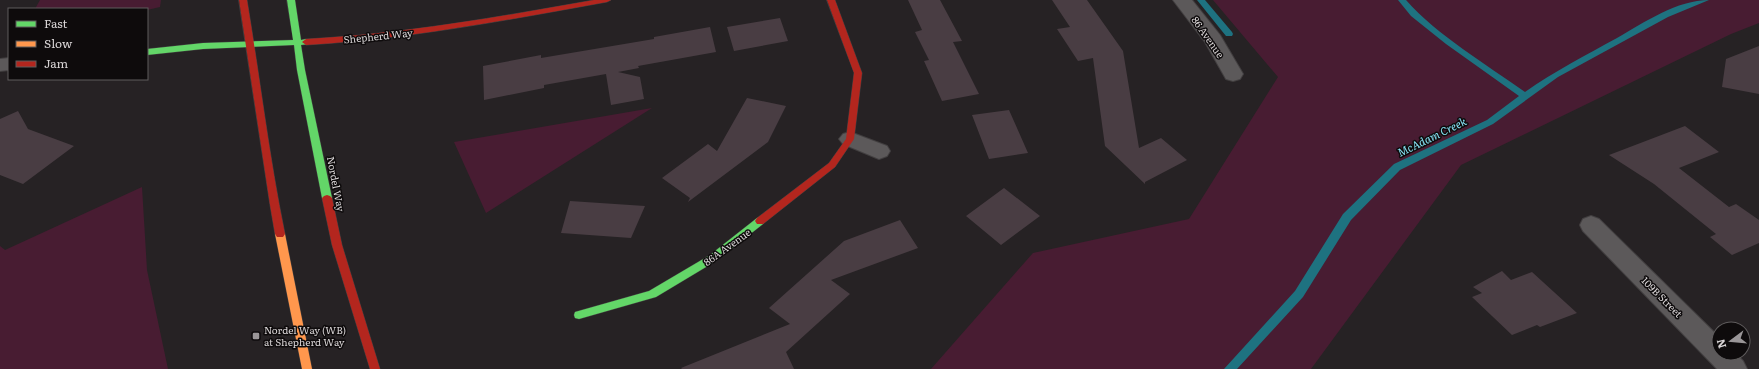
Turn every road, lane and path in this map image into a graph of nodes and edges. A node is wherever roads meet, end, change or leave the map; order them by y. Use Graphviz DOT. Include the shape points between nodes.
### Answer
graph roads {
  1 [pos="243,0"];
  2 [pos="291,0"];
  3 [pos="607,0"];
  4 [pos="831,0"];
  5 [pos="1182,0"];
  6 [pos="298,42"];
  7 [pos="251,44"];
  8 [pos="148,52"];
  9 [pos="1233,74"];
  10 [pos="850,139"];
  11 [pos="879,151"];
  12 [pos="1591,225"];
  13 [pos="579,315"];
  14 [pos="307,369"];
  15 [pos="375,369"];
  16 [pos="1734,369"];
  1 -- 7 [label="main road"];
  2 -- 6 [label="main road, Nordel Way"];
  3 -- 6 [label="main road, Shepherd Way" via="405,34 343,41"];
  4 -- 10 [label="main road, 86A Avenue" via="858,73"];
  5 -- 9 [label="street, 86 Avenue" via="1213,39"];
  6 -- 7 [label="main road, Shepherd Way"];
  6 -- 15 [label="main road, Nordel Way" via="301,70 337,245"];
  7 -- 8 [label="main road, Shepherd Way"];
  7 -- 14 [label="main road" via="271,191"];
  10 -- 11 [label="street"];
  10 -- 13 [label="main road, 86A Avenue" via="832,165 713,258 652,294"];
  12 -- 16 [label="street, 109B Street"];
}
